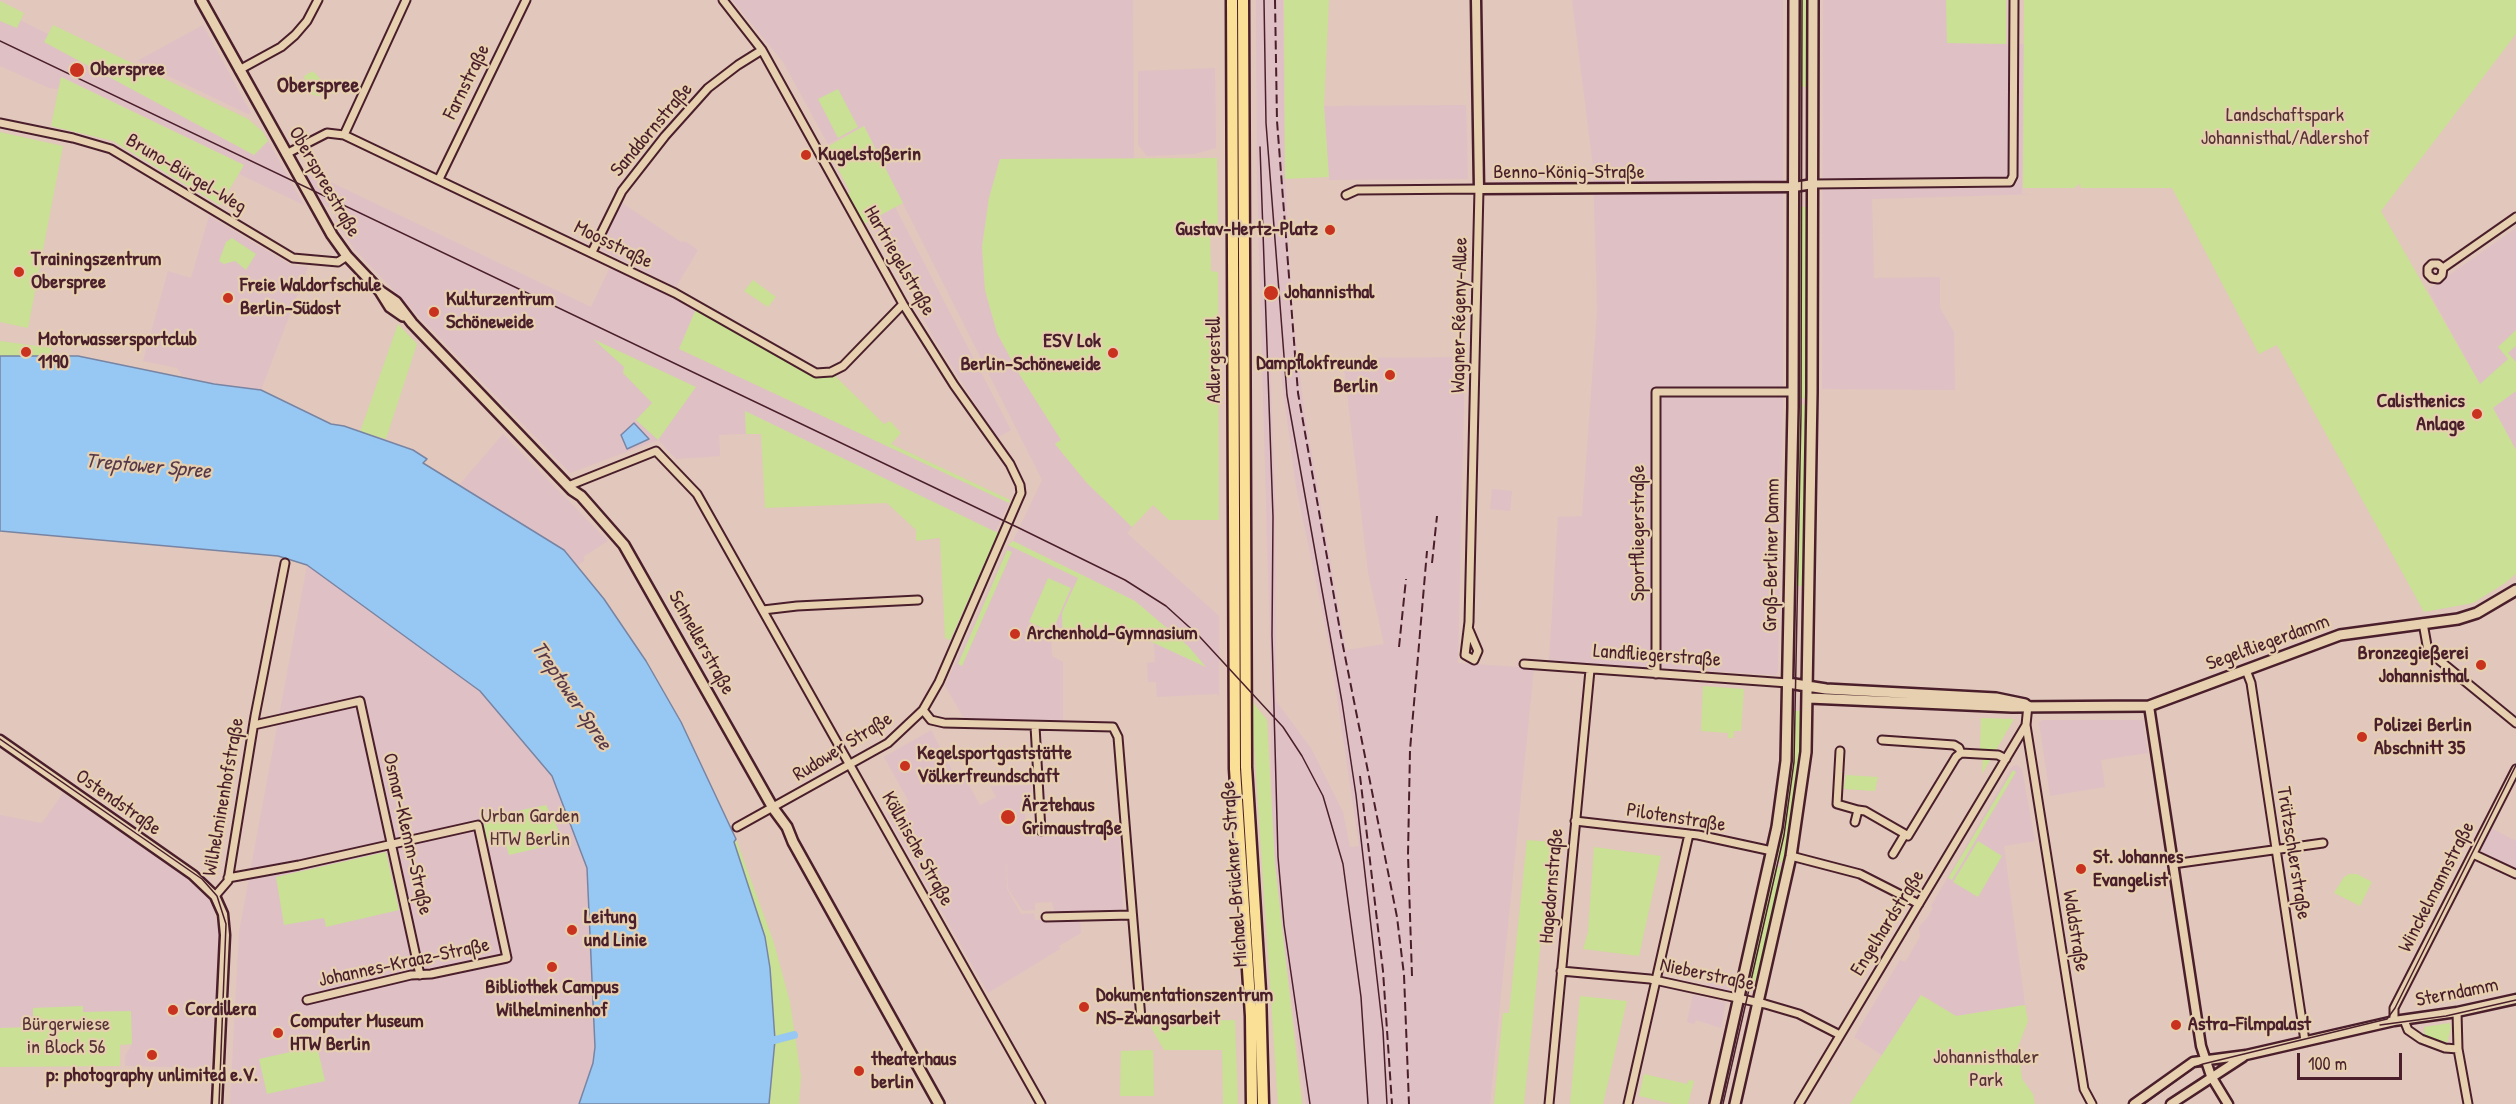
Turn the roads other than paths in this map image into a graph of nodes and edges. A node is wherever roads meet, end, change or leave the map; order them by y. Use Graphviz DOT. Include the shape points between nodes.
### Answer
graph roads {
  1 [pos="201,0"];
  2 [pos="318,0"];
  3 [pos="406,0"];
  4 [pos="526,0"];
  5 [pos="723,0"];
  6 [pos="1476,0"];
  7 [pos="1794,0"];
  8 [pos="1813,0"];
  9 [pos="2014,0"];
  10 [pos="1238,2"];
  11 [pos="762,50"];
  12 [pos="239,70"];
  13 [pos="0,123"];
  14 [pos="344,135"];
  15 [pos="286,154"];
  16 [pos="439,179"];
  17 [pos="1813,184"];
  18 [pos="1794,187"];
  19 [pos="1479,189"];
  20 [pos="1346,195"];
  21 [pos="2516,217"];
  22 [pos="592,252"];
  23 [pos="347,256"];
  24 [pos="2443,268"];
  25 [pos="903,304"];
  26 [pos="1793,392"];
  27 [pos="570,488"];
  28 [pos="1001,539"];
  29 [pos="285,563"];
  30 [pos="2516,590"];
  31 [pos="918,600"];
  32 [pos="763,610"];
  33 [pos="2423,623"];
  34 [pos="1468,630"];
  35 [pos="1524,664"];
  36 [pos="1590,670"];
  37 [pos="2246,670"];
  38 [pos="1656,674"];
  39 [pos="1788,683"];
  40 [pos="1809,686"];
  41 [pos="1809,698"];
  42 [pos="2028,705"];
  43 [pos="2149,706"];
  44 [pos="923,710"];
  45 [pos="1240,716"];
  46 [pos="2516,723"];
  47 [pos="254,725"];
  48 [pos="2026,725"];
  49 [pos="1035,726"];
  50 [pos="0,740"];
  51 [pos="1882,741"];
  52 [pos="1840,751"];
  53 [pos="1961,753"];
  54 [pos="2006,759"];
  55 [pos="850,764"];
  56 [pos="2516,770"];
  57 [pos="1235,784"];
  58 [pos="773,808"];
  59 [pos="1858,810"];
  60 [pos="1575,821"];
  61 [pos="1855,822"];
  62 [pos="737,827"];
  63 [pos="1248,829"];
  64 [pos="1041,831"];
  65 [pos="1689,834"];
  66 [pos="1905,834"];
  67 [pos="2323,843"];
  68 [pos="392,844"];
  69 [pos="2276,849"];
  70 [pos="1772,851"];
  71 [pos="1893,854"];
  72 [pos="2473,854"];
  73 [pos="1791,856"];
  74 [pos="2173,864"];
  75 [pos="2516,874"];
  76 [pos="228,878"];
  77 [pos="215,896"];
  78 [pos="1920,904"];
  79 [pos="1131,915"];
  80 [pos="1046,917"];
  81 [pos="1561,971"];
  82 [pos="420,975"];
  83 [pos="1656,981"];
  84 [pos="1739,999"];
  85 [pos="2516,999"];
  86 [pos="307,1000"];
  87 [pos="1758,1003"];
  88 [pos="2457,1012"];
  89 [pos="1141,1019"];
  90 [pos="2404,1020"];
  91 [pos="2394,1021"];
  92 [pos="1840,1035"];
  93 [pos="2305,1041"];
  94 [pos="2457,1049"];
  95 [pos="2246,1055"];
  96 [pos="2204,1060"];
  97 [pos="2211,1076"];
  98 [pos="217,1104"];
  99 [pos="939,1104"];
  100 [pos="1041,1104"];
  101 [pos="1252,1104"];
  102 [pos="1263,1104"];
  103 [pos="1549,1104"];
  104 [pos="1628,1104"];
  105 [pos="1715,1104"];
  106 [pos="1735,1104"];
  107 [pos="1799,1104"];
  108 [pos="2092,1104"];
  109 [pos="2134,1104"];
  110 [pos="2171,1104"];
  111 [pos="2228,1104"];
  112 [pos="2468,1104"];
  1 -- 12 [label="main road, Oberspreestraße"];
  2 -- 12 [label="street" via="295,35"];
  3 -- 14 [label="street"];
  4 -- 16 [label="street, Farnstraße"];
  5 -- 11 [label="street, Hartriegelstraße"];
  6 -- 19 [label="street, Wagner-Régeny-Allee"];
  7 -- 18 [label="main road, Groß-Berliner Damm"];
  8 -- 17 [label="main road, Groß-Berliner Damm"];
  9 -- 17 [label="street" via="2010,182"];
  10 -- 45 [label="main road, Adlergestell"];
  11 -- 22 [label="street, Sanddornstraße" via="708,88 665,136 622,191"];
  11 -- 25 [label="street, Hartriegelstraße"];
  12 -- 15 [label="main road, Oberspreestraße"];
  13 -- 23 [label="street, Bruno-Bürgel-Weg" via="111,149 293,258 338,262"];
  14 -- 15 [label="street" via="327,133"];
  14 -- 16 [label="street, Moosstraße"];
  15 -- 23 [label="main road, Oberspreestraße"];
  16 -- 22 [label="street, Moosstraße"];
  17 -- 18 [label="street, Benno-König-Straße"];
  17 -- 40 [label="main road, Groß-Berliner Damm"];
  18 -- 19 [label="street, Benno-König-Straße"];
  18 -- 26 [label="main road, Groß-Berliner Damm"];
  19 -- 20 [label="street, Benno-König-Straße" via="1357,190"];
  19 -- 34 [label="street, Wagner-Régeny-Allee"];
  21 -- 24 [label="street"];
  22 -- 25 [label="street, Moosstraße" via="675,293 816,373 843,366"];
  23 -- 27 [label="main road, Schnellerstraße" via="396,302"];
  25 -- 28 [label="street, Hartriegelstraße" via="954,386 1010,464 1020,485 1019,499"];
  26 -- 38 [label="street, Sportfliegerstraße" via="1656,392"];
  26 -- 39 [label="main road, Groß-Berliner Damm"];
  27 -- 32 [label="street, Köllnische Straße" via="656,451 697,494"];
  27 -- 58 [label="main road, Schnellerstraße" via="577,500 587,505 624,544"];
  28 -- 44 [label="street, Rudower Straße"];
  29 -- 47 [label="street, Wilhelminenhofstraße"];
  30 -- 33 [label="main road, Segelfliegerdamm" via="2477,613"];
  31 -- 32 [label="street"];
  32 -- 55 [label="street, Köllnische Straße"];
  33 -- 37 [label="main road, Segelfliegerdamm" via="2340,635"];
  33 -- 46 [label="street" via="2428,651"];
  35 -- 36 [label="street, Landfliegerstraße"];
  36 -- 38 [label="street, Landfliegerstraße"];
  36 -- 60 [label="street, Hagedornstraße"];
  37 -- 43 [label="main road, Segelfliegerdamm"];
  37 -- 69 [label="street, Trützschlerstraße"];
  38 -- 39 [label="street, Landfliegerstraße"];
  39 -- 40 [label="main road, Segelfliegerdamm"];
  39 -- 41 [label="main road"];
  39 -- 70 [label="main road, Groß-Berliner Damm" via="1784,784"];
  40 -- 41 [label="main road, Groß-Berliner Damm"];
  40 -- 42 [label="main road, Segelfliegerdamm" via="1996,698"];
  41 -- 42 [label="main road, Segelfliegerdamm" via="2012,708"];
  41 -- 73 [label="main road, Groß-Berliner Damm" via="1802,790"];
  42 -- 43 [label="main road, Segelfliegerdamm"];
  42 -- 48 [label="street, Engelhardstraße"];
  43 -- 74 [label="street"];
  44 -- 49 [label="street" via="931,720 944,723"];
  44 -- 55 [label="street, Rudower Straße" via="897,737"];
  45 -- 57 [label="main road, Michael-Brückner-Straße"];
  45 -- 63 [label="main road, Michael-Brückner-Straße"];
  47 -- 68 [label="street, Osmar-Klemm-Straße" via="360,701"];
  47 -- 76 [label="street, Wilhelminenhofstraße"];
  48 -- 54 [label="street, Engelhardstraße"];
  48 -- 108 [label="street, Waldstraße" via="2084,1089"];
  49 -- 64 [label="street"];
  49 -- 79 [label="street" via="1113,727 1118,737"];
  50 -- 77 [label="street, Ostendstraße" via="193,875"];
  51 -- 53 [label="street" via="1954,745"];
  52 -- 59 [label="street" via="1837,804"];
  53 -- 54 [label="street"];
  53 -- 66 [label="street, Engelhardstraße" via="1908,836"];
  54 -- 78 [label="street, Engelhardstraße"];
  55 -- 58 [label="street, Rudower Straße"];
  55 -- 100 [label="street, Köllnische Straße"];
  56 -- 72 [label="street, Winckelmannstraße"];
  57 -- 63 [label="main road" via="1241,785 1243,817"];
  57 -- 101 [label="main road, Michael-Brückner-Straße" via="1251,1016"];
  58 -- 62 [label="street, Rudower Straße"];
  58 -- 99 [label="main road, Schnellerstraße" via="781,830 793,842"];
  59 -- 61 [label="street"];
  59 -- 66 [label="street"];
  60 -- 65 [label="street, Pilotenstraße"];
  60 -- 81 [label="street, Hagedornstraße"];
  63 -- 102 [label="main road, Michael-Brückner-Straße" via="1260,991"];
  65 -- 70 [label="street, Pilotenstraße"];
  65 -- 83 [label="street"];
  66 -- 71 [label="street, Engelhardstraße"];
  67 -- 69 [label="street"];
  68 -- 76 [label="street"];
  68 -- 82 [label="street, Osmar-Klemm-Straße"];
  68 -- 82 [label="street, Johannes-Kraaz-Straße" via="478,825 507,958"];
  69 -- 74 [label="street"];
  69 -- 93 [label="street, Trützschlerstraße"];
  70 -- 84 [label="main road, Groß-Berliner Damm"];
  72 -- 75 [label="street"];
  72 -- 91 [label="street, Winckelmannstraße" via="2394,1008"];
  73 -- 78 [label="street" via="1860,874"];
  73 -- 87 [label="main road, Groß-Berliner Damm"];
  74 -- 96 [label="street"];
  76 -- 77 [label="street, Wilhelminenhofstraße" via="226,886"];
  77 -- 98 [label="street, Wilhelminenhofstraße" via="223,914 225,935"];
  78 -- 92 [label="street, Engelhardstraße"];
  79 -- 80 [label="street"];
  79 -- 89 [label="street"];
  81 -- 83 [label="street, Nieberstraße"];
  81 -- 103 [label="street, Hagedornstraße"];
  82 -- 86 [label="street, Johannes-Kraaz-Straße"];
  83 -- 84 [label="street, Nieberstraße"];
  83 -- 104 [label="street"];
  84 -- 87 [label="street, Nieberstraße"];
  84 -- 105 [label="main road, Groß-Berliner Damm"];
  85 -- 88 [label="street, Sterndamm"];
  87 -- 92 [label="street, Nieberstraße" via="1799,1014"];
  87 -- 106 [label="main road, Groß-Berliner Damm"];
  88 -- 90 [label="street, Sterndamm"];
  88 -- 94 [label="street"];
  90 -- 91 [label="street, Sterndamm"];
  90 -- 94 [label="street, Sterndamm" via="2408,1030 2421,1039"];
  91 -- 93 [label="street, Sterndamm"];
  92 -- 107 [label="street, Engelhardstraße"];
  93 -- 95 [label="street, Sterndamm"];
  94 -- 112 [label="street"];
  95 -- 96 [label="street, Sterndamm"];
  95 -- 97 [label="street, Sterndamm"];
  96 -- 97 [label="street"];
  96 -- 109 [label="street, Sterndamm" via="2185,1067"];
  97 -- 110 [label="street, Sterndamm"];
  97 -- 111 [label="street"];
}
